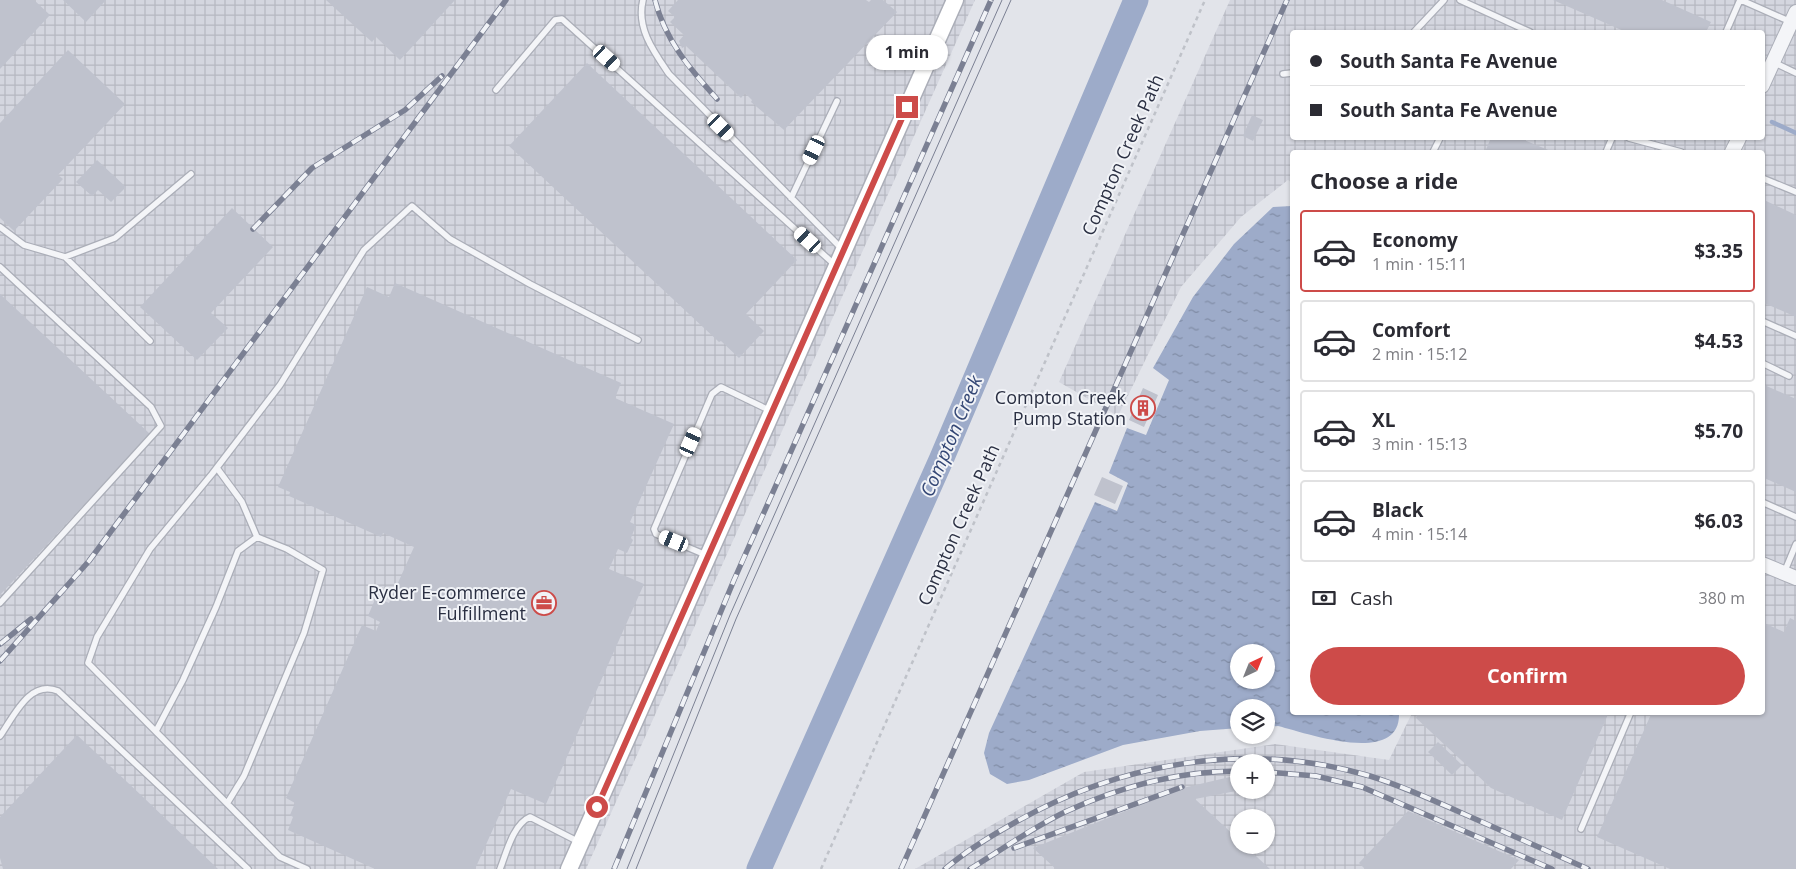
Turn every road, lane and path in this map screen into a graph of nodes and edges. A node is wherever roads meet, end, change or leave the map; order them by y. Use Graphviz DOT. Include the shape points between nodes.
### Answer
graph roads {
  1 [pos="642,0"];
  2 [pos="955,0"];
  3 [pos="1205,0"];
  4 [pos="1444,0"];
  5 [pos="1460,0"];
  6 [pos="1740,0"];
  7 [pos="1794,17"];
  8 [pos="1416,30"];
  9 [pos="1526,30"];
  10 [pos="1727,30"];
  11 [pos="1773,62"];
  12 [pos="1290,73"];
  13 [pos="1796,73"];
  14 [pos="1283,74"];
  15 [pos="1765,79"];
  16 [pos="496,90"];
  17 [pos="837,101"];
  18 [pos="1635,140"];
  19 [pos="1668,150"];
  20 [pos="191,174"];
  21 [pos="1765,179"];
  22 [pos="1796,192"];
  23 [pos="791,198"];
  24 [pos="0,227"];
  25 [pos="844,250"];
  26 [pos="65,257"];
  27 [pos="837,266"];
  28 [pos="0,267"];
  29 [pos="1765,322"];
  30 [pos="1796,336"];
  31 [pos="638,340"];
  32 [pos="150,341"];
  33 [pos="1765,364"];
  34 [pos="1790,376"];
  35 [pos="772,412"];
  36 [pos="217,468"];
  37 [pos="1765,503"];
  38 [pos="1796,517"];
  39 [pos="257,537"];
  40 [pos="1796,544"];
  41 [pos="708,556"];
  42 [pos="1765,565"];
  43 [pos="1790,576"];
  44 [pos="0,603"];
  45 [pos="1631,715"];
  46 [pos="156,731"];
  47 [pos="0,736"];
  48 [pos="228,802"];
  49 [pos="1581,829"];
  50 [pos="581,843"];
  51 [pos="248,869"];
  52 [pos="307,869"];
  53 [pos="500,869"];
  54 [pos="569,869"];
  55 [pos="821,869"];
  1 -- 23 [label="lane" via="639,13 649,44 669,74"];
  2 -- 25 [label="main road"];
  3 -- 55 [label="path, Compton Creek Path"];
  4 -- 8 [label="lane"];
  5 -- 9 [label="lane"];
  6 -- 7 [label="lane"];
  6 -- 10 [label="lane"];
  7 -- 11 [label="street"];
  11 -- 13 [label="lane"];
  11 -- 15 [label="street"];
  12 -- 14 [label="lane"];
  16 -- 27 [label="lane" via="555,20 562,19"];
  17 -- 23 [label="lane"];
  18 -- 19 [label="lane"];
  20 -- 26 [label="lane" via="115,238"];
  21 -- 22 [label="lane"];
  23 -- 25 [label="lane"];
  24 -- 26 [label="lane" via="24,245"];
  25 -- 27 [label="main road"];
  26 -- 32 [label="lane"];
  27 -- 35 [label="main road"];
  28 -- 44 [label="lane" via="151,407 161,426"];
  29 -- 30 [label="lane"];
  31 -- 36 [label="lane" via="450,239 412,206 364,250 280,385"];
  33 -- 34 [label="lane"];
  35 -- 41 [label="main road"];
  35 -- 41 [label="lane" via="721,387 708,403 654,529 656,534"];
  36 -- 39 [label="lane" via="242,502"];
  36 -- 46 [label="lane" via="150,549 97,637 88,663"];
  37 -- 38 [label="lane"];
  39 -- 46 [label="lane" via="238,551 183,680"];
  39 -- 48 [label="lane" via="287,549 323,570 304,634 244,776"];
  40 -- 43 [label="lane"];
  41 -- 50 [label="main road"];
  42 -- 43 [label="street"];
  45 -- 49 [label="lane"];
  46 -- 48 [label="lane"];
  47 -- 51 [label="lane" via="30,694 41,688 58,691"];
  48 -- 52 [label="lane" via="280,857"];
  50 -- 53 [label="lane" via="530,817 518,827"];
  50 -- 54 [label="main road"];
}
